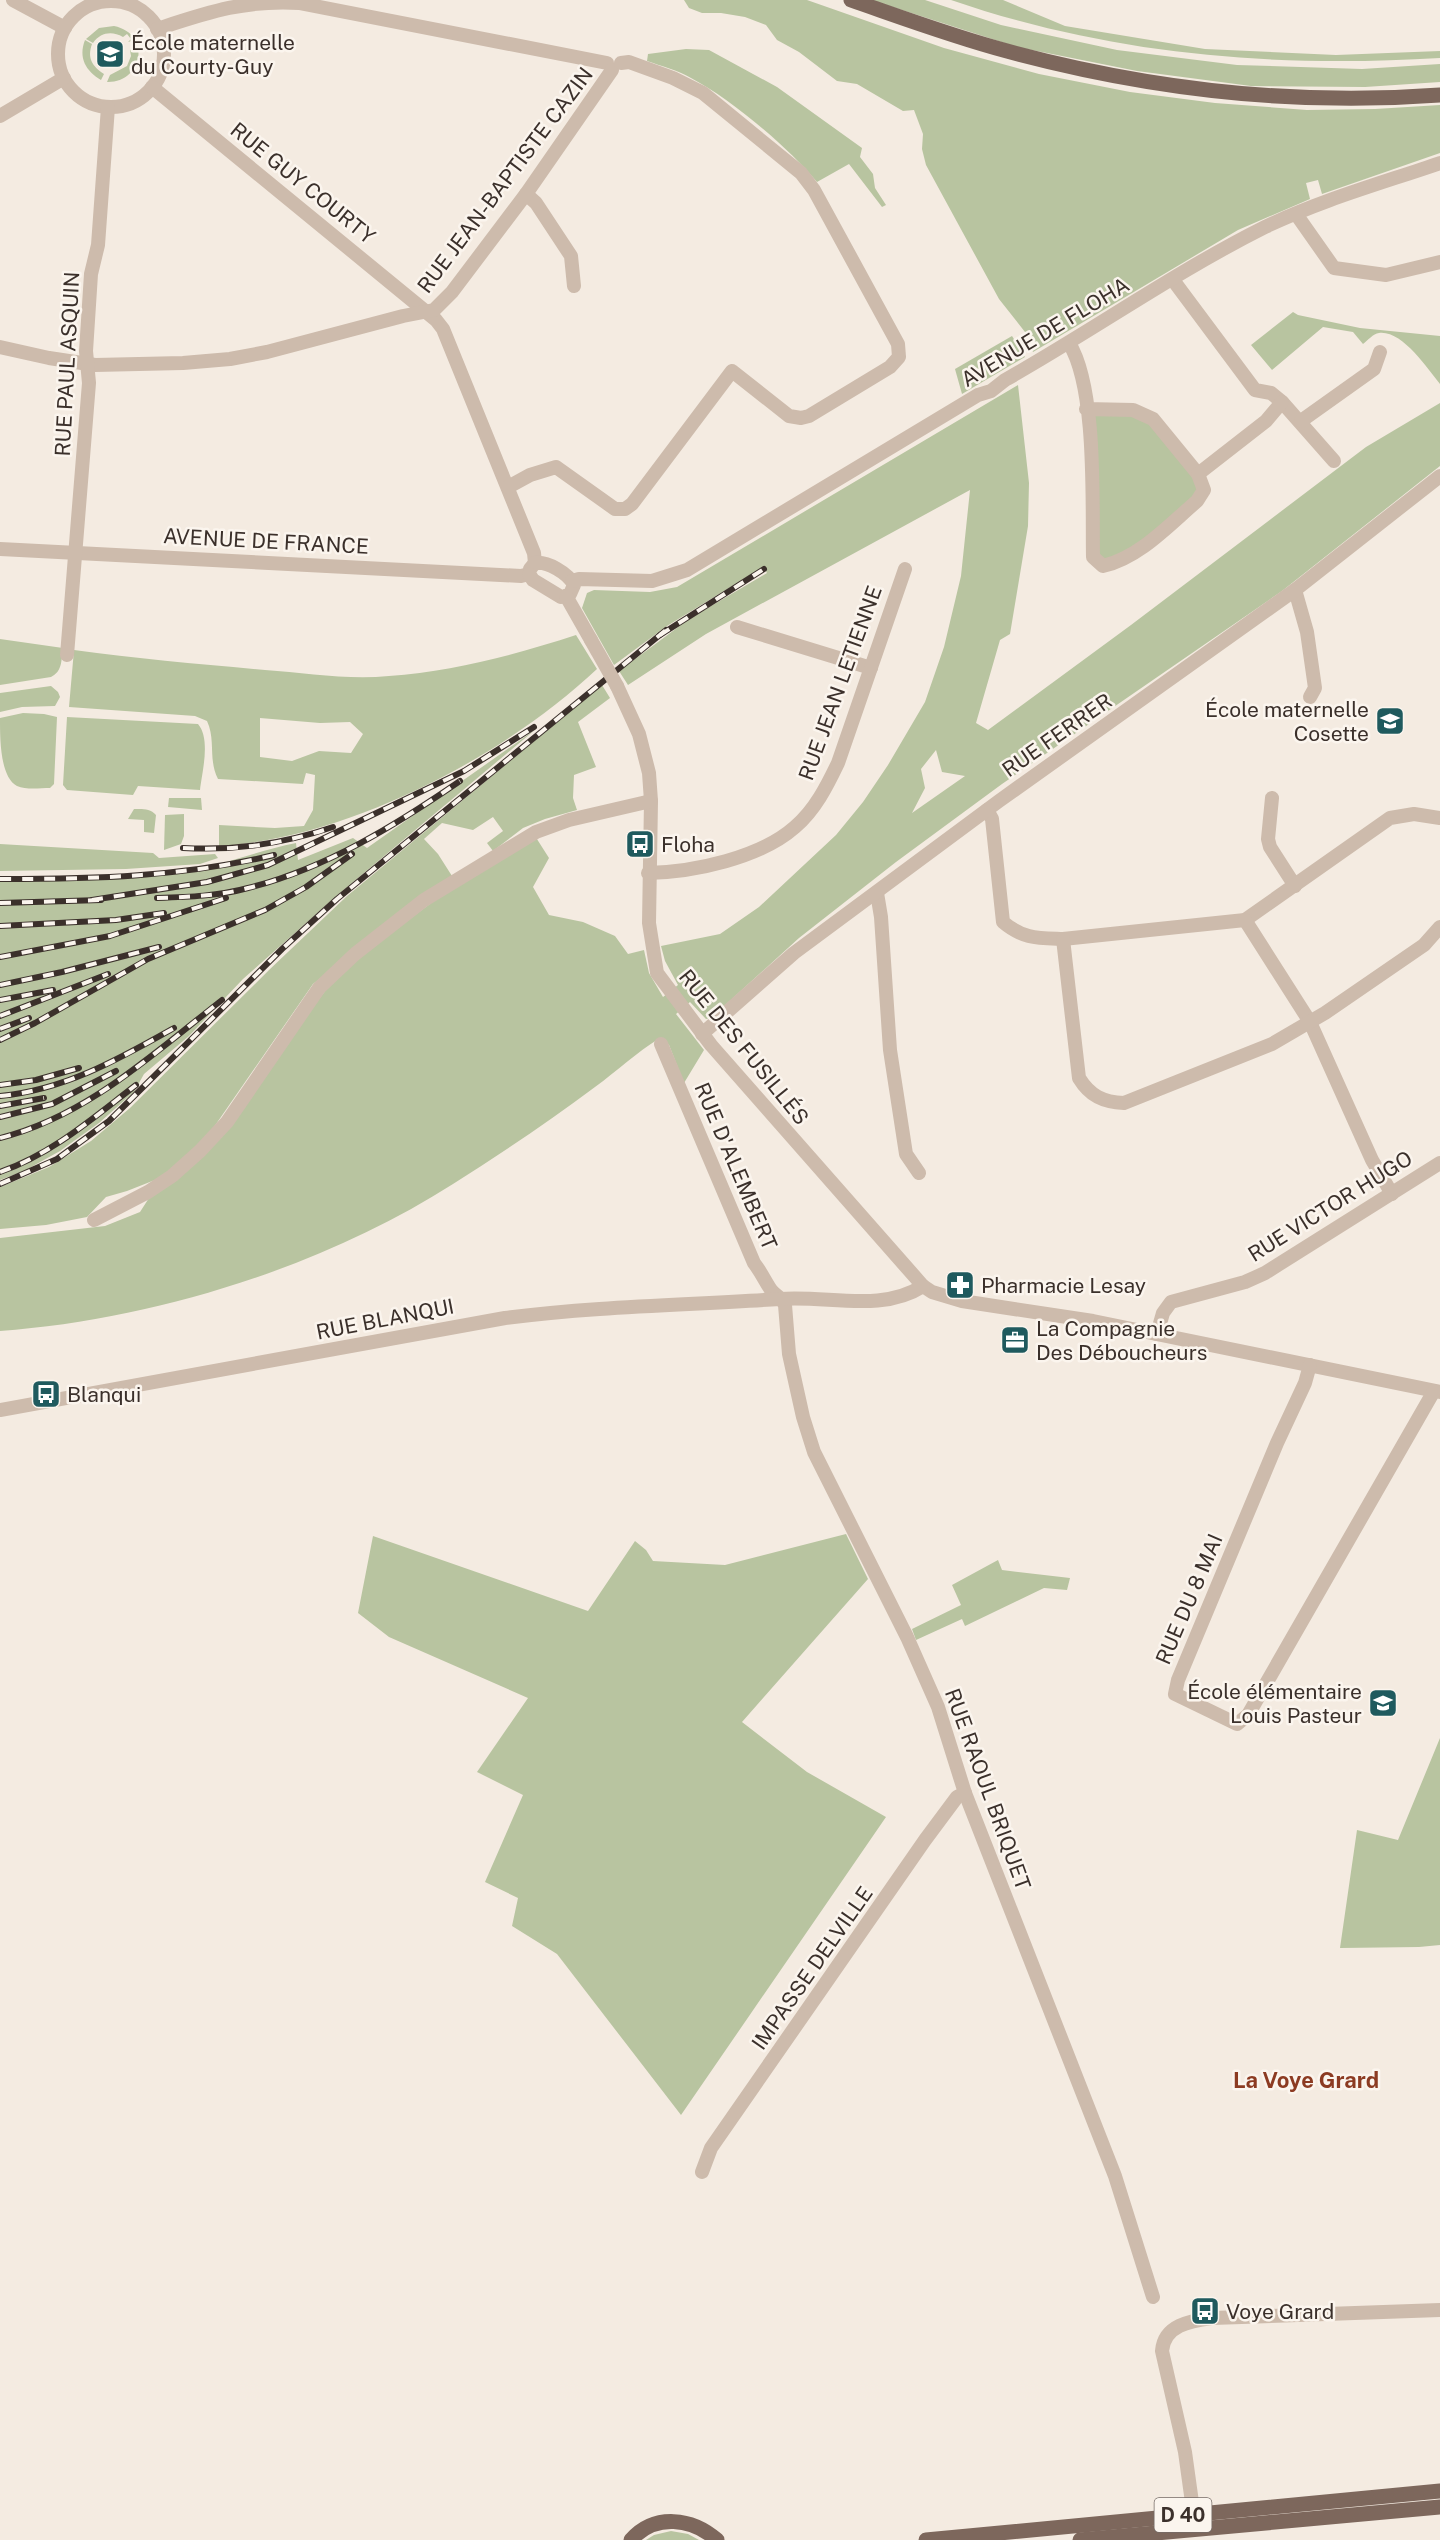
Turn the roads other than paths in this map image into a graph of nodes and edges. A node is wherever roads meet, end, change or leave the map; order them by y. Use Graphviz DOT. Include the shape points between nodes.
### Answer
graph roads {
  1 [pos="13,0"];
  2 [pos="851,0"];
  3 [pos="114,1"];
  4 [pos="65,28"];
  5 [pos="157,29"];
  6 [pos="614,65"];
  7 [pos="64,78"];
  8 [pos="152,87"];
  9 [pos="1440,95"];
  10 [pos="108,107"];
  11 [pos="0,117"];
  12 [pos="1440,163"];
  13 [pos="526,194"];
  14 [pos="1296,214"];
  15 [pos="1440,262"];
  16 [pos="1173,280"];
  17 [pos="574,286"];
  18 [pos="428,311"];
  19 [pos="1069,343"];
  20 [pos="0,347"];
  21 [pos="1380,352"];
  22 [pos="87,364"];
  23 [pos="1282,402"];
  24 [pos="1086,409"];
  25 [pos="1301,421"];
  26 [pos="1335,460"];
  27 [pos="1198,474"];
  28 [pos="1438,481"];
  29 [pos="508,487"];
  30 [pos="0,549"];
  31 [pos="75,552"];
  32 [pos="532,569"];
  33 [pos="904,569"];
  34 [pos="572,581"];
  35 [pos="1295,590"];
  36 [pos="566,597"];
  37 [pos="737,627"];
  38 [pos="67,655"];
  39 [pos="871,668"];
  40 [pos="1310,698"];
  41 [pos="1272,798"];
  42 [pos="651,801"];
  43 [pos="987,810"];
  44 [pos="1440,818"];
  45 [pos="648,873"];
  46 [pos="1295,886"];
  47 [pos="877,893"];
  48 [pos="1245,920"];
  49 [pos="1440,927"];
  50 [pos="1063,939"];
  51 [pos="1310,1022"];
  52 [pos="702,1034"];
  53 [pos="661,1044"];
  54 [pos="1440,1162"];
  55 [pos="919,1173"];
  56 [pos="1392,1194"];
  57 [pos="94,1220"];
  58 [pos="923,1286"];
  59 [pos="782,1299"];
  60 [pos="1157,1334"];
  61 [pos="1310,1365"];
  62 [pos="1437,1391"];
  63 [pos="0,1410"];
  64 [pos="965,1793"];
  65 [pos="702,2172"];
  66 [pos="1153,2297"];
  67 [pos="1440,2310"];
  68 [pos="1440,2491"];
  69 [pos="1440,2507"];
  70 [pos="1195,2522"];
  71 [pos="630,2540"];
  72 [pos="717,2540"];
  73 [pos="926,2540"];
  74 [pos="1080,2540"];
  1 -- 4 [label="street"];
  2 -- 9 [label="main road" via="1007,51 1158,84 1325,99"];
  3 -- 4 [label="street" via="90,6 75,15"];
  3 -- 5 [label="street" via="136,8"];
  4 -- 7 [label="street" via="58,53"];
  5 -- 6 [label="street" via="242,4 299,3"];
  5 -- 8 [label="street" via="162,40 162,65"];
  6 -- 13 [label="street, RUE JEAN-BAPTISTE CAZIN"];
  6 -- 29 [label="street" via="629,62 703,93 801,173 898,344 899,357 890,367 801,418 789,416 732,371 625,509 615,509 556,466"];
  7 -- 10 [label="street" via="82,98"];
  7 -- 11 [label="street"];
  8 -- 10 [label="street" via="130,103"];
  8 -- 18 [label="street, RUE GUY COURTY"];
  10 -- 22 [label="street, RUE PAUL ASQUIN" via="98,245 91,274"];
  12 -- 14 [label="street, AVENUE DE FLOHA"];
  13 -- 17 [label="street" via="571,256"];
  13 -- 18 [label="street, RUE JEAN-BAPTISTE CAZIN" via="440,307"];
  14 -- 15 [label="street" via="1334,268 1386,276"];
  14 -- 16 [label="street, AVENUE DE FLOHA" via="1242,239"];
  16 -- 19 [label="street, AVENUE DE FLOHA"];
  16 -- 23 [label="street" via="1255,390 1271,393"];
  18 -- 22 [label="street" via="230,359"];
  18 -- 29 [label="street, RUE GUY COURTY" via="443,329"];
  19 -- 24 [label="street" via="1080,372"];
  19 -- 34 [label="street, AVENUE DE FLOHA" via="687,570 652,581"];
  20 -- 22 [label="street"];
  21 -- 25 [label="street" via="1374,369"];
  22 -- 31 [label="street, RUE PAUL ASQUIN" via="89,384"];
  23 -- 25 [label="street"];
  23 -- 27 [label="street" via="1266,421"];
  24 -- 27 [label="street" via="1133,410 1153,418"];
  24 -- 27 [label="street" via="1094,557 1103,566 1131,555 1197,501 1204,490"];
  25 -- 26 [label="street"];
  28 -- 35 [label="street, RUE FERRER"];
  29 -- 32 [label="street, RUE GUY COURTY" via="534,553"];
  30 -- 31 [label="street, AVENUE DE FRANCE"];
  31 -- 32 [label="street, AVENUE DE FRANCE" via="521,576"];
  31 -- 38 [label="street, RUE PAUL ASQUIN"];
  32 -- 34 [label="street" via="544,563"];
  32 -- 36 [label="street" via="533,580"];
  33 -- 39 [label="street, RUE JEAN LETIENNE"];
  34 -- 36 [label="street" via="573,590"];
  35 -- 40 [label="street" via="1307,632 1315,688"];
  35 -- 43 [label="street, RUE FERRER"];
  36 -- 42 [label="street, RUE DES FUSILLÉS, bridge" via="617,686 644,750"];
  37 -- 39 [label="street"];
  39 -- 45 [label="street, RUE JEAN LETIENNE" via="826,789 795,827 759,850 732,860"];
  41 -- 46 [label="street" via="1270,847"];
  42 -- 45 [label="street, RUE DES FUSILLÉS"];
  42 -- 57 [label="street" via="569,819 536,832 424,900 354,954 319,988 227,1122 200,1151 148,1192"];
  43 -- 47 [label="street, RUE FERRER"];
  43 -- 50 [label="street" via="992,819 1004,922 1017,933"];
  44 -- 46 [label="street" via="1414,814 1390,819"];
  45 -- 52 [label="street, RUE DES FUSILLÉS" via="655,966"];
  46 -- 48 [label="street"];
  47 -- 52 [label="street, RUE FERRER" via="794,953"];
  47 -- 55 [label="street" via="890,1050 906,1154"];
  48 -- 50 [label="street"];
  48 -- 51 [label="street"];
  49 -- 51 [label="street" via="1424,945"];
  50 -- 51 [label="street" via="1079,1078 1096,1098 1124,1103 1272,1044"];
  51 -- 56 [label="street" via="1372,1160"];
  52 -- 58 [label="street, RUE DES FUSILLÉS"];
  53 -- 59 [label="street, RUE D'ALEMBERT" via="754,1263"];
  54 -- 56 [label="street, RUE VICTOR HUGO"];
  56 -- 60 [label="street, RUE VICTOR HUGO" via="1265,1273 1172,1302 1163,1313"];
  58 -- 59 [label="street, RUE BLANQUI" via="887,1301"];
  58 -- 60 [label="street" via="962,1301"];
  59 -- 63 [label="street, RUE BLANQUI" via="558,1311 506,1318"];
  59 -- 64 [label="street, RUE RAOUL BRIQUET" via="789,1354 814,1452 934,1697"];
  60 -- 61 [label="street"];
  61 -- 62 [label="street"];
  61 -- 62 [label="street, RUE DU 8 MAI" via="1175,1694 1237,1724 1248,1715"];
  64 -- 65 [label="street, IMPASSE DELVILLE" via="957,1797 925,1840 711,2148"];
  64 -- 66 [label="street, RUE RAOUL BRIQUET" via="1115,2176"];
  67 -- 70 [label="street" via="1203,2319 1171,2330 1162,2342 1162,2351 1185,2452"];
  68 -- 70 [label="main road, D 40"];
  69 -- 70 [label="main road, D 40"];
  70 -- 73 [label="main road, D 40"];
  70 -- 74 [label="main road, D 40"];
  71 -- 72 [label="main road" via="660,2522 676,2521 692,2523"];
}
